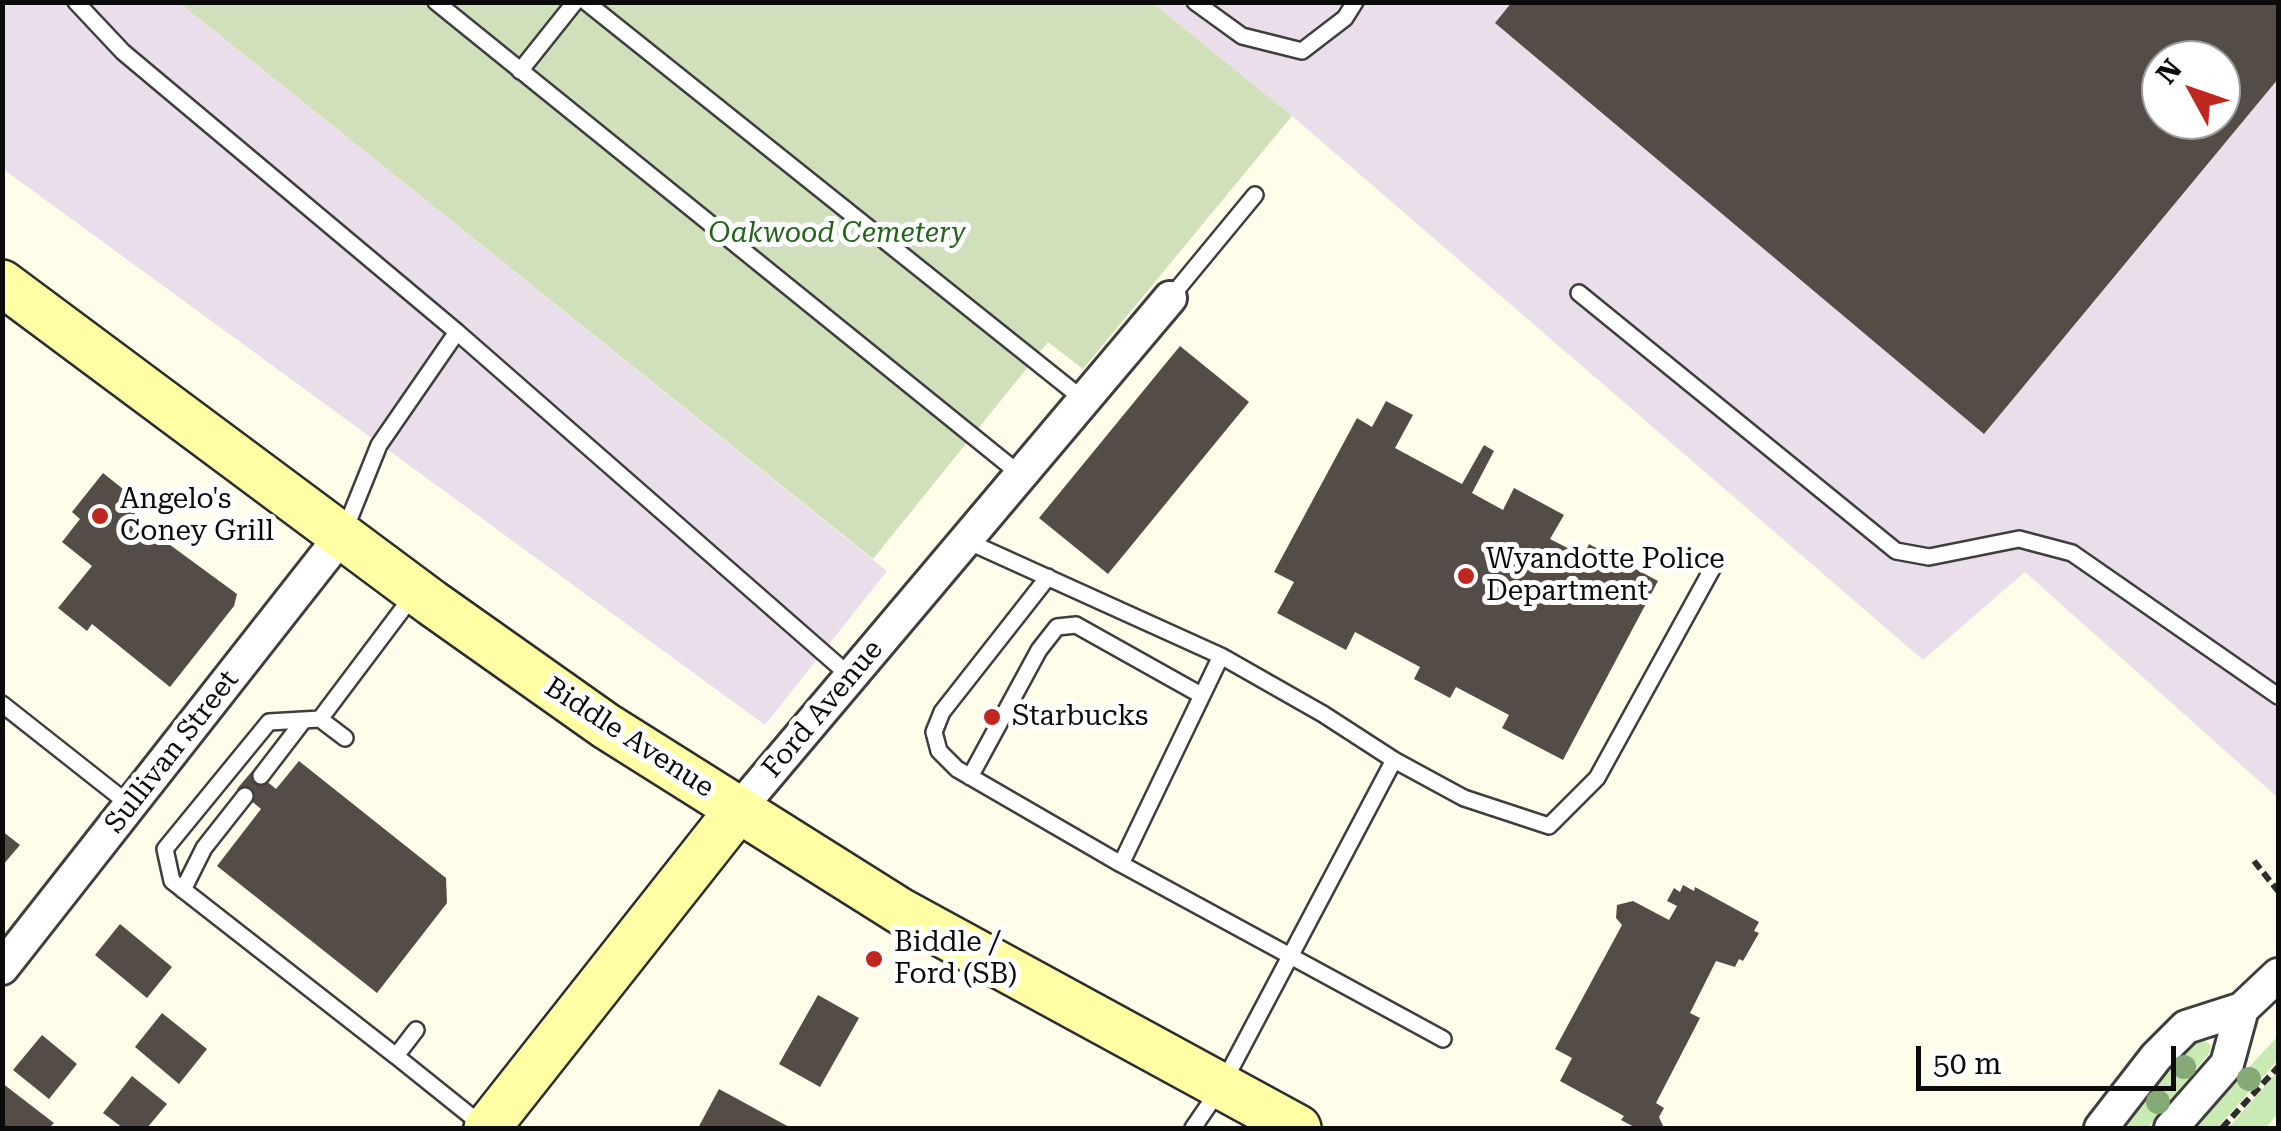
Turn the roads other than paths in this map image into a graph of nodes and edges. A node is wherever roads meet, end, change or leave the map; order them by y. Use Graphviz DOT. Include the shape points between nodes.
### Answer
graph roads {
  1 [pos="76,2"];
  2 [pos="436,2"];
  3 [pos="575,2"];
  4 [pos="586,2"];
  5 [pos="1194,2"];
  6 [pos="1355,2"];
  7 [pos="520,71"];
  8 [pos="1255,195"];
  9 [pos="2,284"];
  10 [pos="1579,293"];
  11 [pos="1170,298"];
  12 [pos="457,332"];
  13 [pos="1084,400"];
  14 [pos="1021,475"];
  15 [pos="342,536"];
  16 [pos="967,540"];
  17 [pos="1716,562"];
  18 [pos="1048,577"];
  19 [pos="416,590"];
  20 [pos="1220,656"];
  21 [pos="850,676"];
  22 [pos="1201,695"];
  23 [pos="2278,696"];
  24 [pos="2,704"];
  25 [pos="312,720"];
  26 [pos="345,738"];
  27 [pos="1394,760"];
  28 [pos="261,776"];
  29 [pos="970,777"];
  30 [pos="245,796"];
  31 [pos="130,805"];
  32 [pos="738,810"];
  33 [pos="1121,864"];
  34 [pos="183,890"];
  35 [pos="1289,958"];
  36 [pos="2,968"];
  37 [pos="2278,975"];
  38 [pos="2242,1009"];
  39 [pos="416,1030"];
  40 [pos="1443,1040"];
  41 [pos="396,1056"];
  42 [pos="1222,1087"];
  43 [pos="487,1128"];
  44 [pos="1193,1128"];
  45 [pos="1298,1128"];
  46 [pos="2101,1128"];
  47 [pos="2171,1128"];
  1 -- 12 [label="lane" via="123,52"];
  2 -- 7 [label="lane"];
  3 -- 7 [label="lane"];
  4 -- 13 [label="lane"];
  5 -- 6 [label="lane" via="1242,36 1302,51"];
  7 -- 14 [label="lane"];
  8 -- 11 [label="lane"];
  9 -- 15 [label="main road, Biddle Avenue"];
  10 -- 23 [label="lane" via="1896,551 1929,557 2020,539 2072,552"];
  11 -- 13 [label="street, Ford Avenue"];
  12 -- 15 [label="lane" via="379,445"];
  12 -- 21 [label="lane"];
  13 -- 14 [label="street, Ford Avenue"];
  14 -- 16 [label="street, Ford Avenue"];
  15 -- 19 [label="main road, Biddle Avenue"];
  15 -- 31 [label="street, Sullivan Street"];
  16 -- 18 [label="lane"];
  16 -- 21 [label="street, Ford Avenue"];
  17 -- 27 [label="lane" via="1597,778 1549,826 1464,798"];
  18 -- 20 [label="lane"];
  18 -- 29 [label="lane" via="942,712 934,732 939,752"];
  19 -- 25 [label="lane"];
  19 -- 32 [label="main road, Biddle Avenue" via="606,726"];
  20 -- 22 [label="lane"];
  20 -- 27 [label="lane"];
  21 -- 32 [label="street, Ford Avenue"];
  22 -- 29 [label="lane" via="1076,625 1057,626"];
  22 -- 33 [label="lane"];
  24 -- 31 [label="lane"];
  25 -- 26 [label="lane"];
  25 -- 28 [label="lane"];
  25 -- 34 [label="lane" via="269,722 164,848 172,881"];
  27 -- 35 [label="lane"];
  29 -- 33 [label="lane"];
  30 -- 34 [label="lane" via="204,848"];
  31 -- 36 [label="street, Sullivan Street"];
  32 -- 42 [label="main road, Biddle Avenue" via="900,911"];
  32 -- 43 [label="main road, Ford Avenue"];
  33 -- 35 [label="lane"];
  34 -- 41 [label="lane"];
  35 -- 40 [label="lane"];
  35 -- 42 [label="lane"];
  37 -- 38 [label="street"];
  38 -- 46 [label="street" via="2186,1027"];
  38 -- 47 [label="street" via="2227,1064"];
  39 -- 41 [label="lane"];
  41 -- 43 [label="lane"];
  42 -- 44 [label="lane"];
  42 -- 45 [label="main road, Biddle Avenue"];
}
